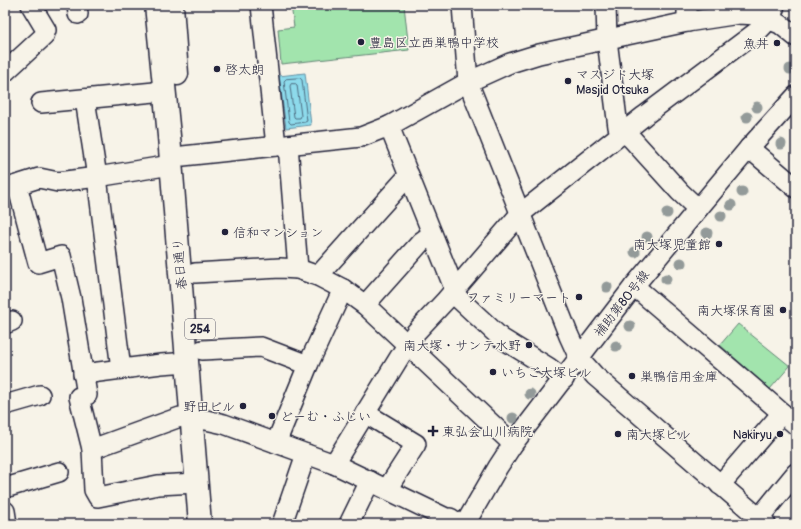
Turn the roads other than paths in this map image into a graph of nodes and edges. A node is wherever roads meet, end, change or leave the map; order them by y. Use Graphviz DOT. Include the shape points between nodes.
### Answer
graph roads {
  1 [pos="31,5"];
  2 [pos="156,5"];
  3 [pos="172,5"];
  4 [pos="261,5"];
  5 [pos="462,5"];
  6 [pos="606,5"];
  7 [pos="772,12"];
  8 [pos="687,13"];
  9 [pos="796,37"];
  10 [pos="607,40"];
  11 [pos="5,72"];
  12 [pos="468,82"];
  13 [pos="165,91"];
  14 [pos="796,96"];
  15 [pos="85,99"];
  16 [pos="41,103"];
  17 [pos="389,126"];
  18 [pos="624,132"];
  19 [pos="282,146"];
  20 [pos="750,148"];
  21 [pos="177,160"];
  22 [pos="409,175"];
  23 [pos="97,177"];
  24 [pos="11,187"];
  25 [pos="796,188"];
  26 [pos="698,209"];
  27 [pos="520,214"];
  28 [pos="432,234"];
  29 [pos="298,269"];
  30 [pos="195,273"];
  31 [pos="318,276"];
  32 [pos="634,286"];
  33 [pos="343,289"];
  34 [pos="455,290"];
  35 [pos="364,305"];
  36 [pos="407,345"];
  37 [pos="195,356"];
  38 [pos="580,358"];
  39 [pos="308,365"];
  40 [pos="122,369"];
  41 [pos="83,374"];
  42 [pos="564,378"];
  43 [pos="40,395"];
  44 [pos="5,405"];
  45 [pos="365,413"];
  46 [pos="199,419"];
  47 [pos="789,419"];
  48 [pos="276,443"];
  49 [pos="514,444"];
  50 [pos="92,449"];
  51 [pos="306,454"];
  52 [pos="334,464"];
  53 [pos="59,472"];
  54 [pos="796,474"];
  55 [pos="370,481"];
  56 [pos="196,483"];
  57 [pos="720,485"];
  58 [pos="5,488"];
  59 [pos="388,489"];
  60 [pos="5,511"];
  61 [pos="760,522"];
  62 [pos="7,524"];
  63 [pos="200,524"];
  64 [pos="215,524"];
  65 [pos="282,524"];
  66 [pos="349,524"];
  67 [pos="459,524"];
  68 [pos="465,524"];
  1 -- 11 [label="street" via="46,30 44,36"];
  2 -- 13 [label="highway, 春日通り / 254"];
  3 -- 21 [label="highway, 春日通り / 254"];
  4 -- 19 [label="street"];
  5 -- 12 [label="street"];
  6 -- 10 [label="street"];
  7 -- 8 [label="street" via="757,15"];
  7 -- 9 [label="street" via="780,24"];
  7 -- 18 [label="street" via="759,30"];
  8 -- 10 [label="street"];
  10 -- 12 [label="street" via="510,62"];
  10 -- 18 [label="street" via="618,126"];
  12 -- 17 [label="street"];
  12 -- 27 [label="street"];
  13 -- 15 [label="street"];
  13 -- 21 [label="highway, 春日通り / 254"];
  14 -- 20 [label="street, 補助第80号線"];
  15 -- 16 [label="street"];
  15 -- 23 [label="street"];
  17 -- 19 [label="street" via="361,137"];
  17 -- 22 [label="street"];
  18 -- 26 [label="street"];
  18 -- 27 [label="street"];
  19 -- 21 [label="street"];
  19 -- 29 [label="street"];
  20 -- 25 [label="street"];
  20 -- 26 [label="street, 補助第80号線"];
  21 -- 23 [label="street"];
  21 -- 30 [label="highway, 春日通り / 254"];
  21 -- 37 [label="highway, 春日通り / 254"];
  22 -- 28 [label="street"];
  22 -- 31 [label="street"];
  23 -- 24 [label="street" via="58,182 39,178"];
  23 -- 40 [label="street"];
  24 -- 41 [label="street" via="38,263 61,256 71,298"];
  26 -- 32 [label="street, 補助第80号線"];
  27 -- 34 [label="street"];
  27 -- 38 [label="street"];
  28 -- 34 [label="street"];
  28 -- 35 [label="street" via="421,242"];
  29 -- 30 [label="street"];
  29 -- 31 [label="street"];
  30 -- 37 [label="highway, 春日通り / 254"];
  31 -- 33 [label="street"];
  32 -- 38 [label="street, 補助第80号線"];
  32 -- 47 [label="street"];
  33 -- 35 [label="street"];
  33 -- 39 [label="street"];
  34 -- 36 [label="street"];
  34 -- 42 [label="street" via="458,298 501,338"];
  35 -- 36 [label="street"];
  36 -- 45 [label="street"];
  36 -- 49 [label="street"];
  37 -- 39 [label="street" via="261,346"];
  37 -- 40 [label="street"];
  37 -- 46 [label="highway, 春日通り / 254"];
  38 -- 42 [label="street, 補助第80号線"];
  38 -- 57 [label="street" via="595,376"];
  39 -- 48 [label="street"];
  40 -- 41 [label="street"];
  41 -- 50 [label="street" via="87,395 79,397"];
  42 -- 49 [label="street, 補助第80号線"];
  43 -- 44 [label="street"];
  45 -- 52 [label="street"];
  45 -- 59 [label="street" via="416,444"];
  46 -- 48 [label="street" via="224,424"];
  46 -- 50 [label="street" via="180,417"];
  46 -- 56 [label="highway, 春日通り / 254"];
  46 -- 64 [label="highway, 春日通り / 254"];
  47 -- 57 [label="street"];
  48 -- 51 [label="street"];
  49 -- 68 [label="street, 補助第80号線"];
  50 -- 56 [label="street" via="94,490 98,497 158,485"];
  51 -- 52 [label="street"];
  51 -- 65 [label="street"];
  52 -- 55 [label="street"];
  53 -- 58 [label="street"];
  54 -- 61 [label="street"];
  55 -- 59 [label="street"];
  55 -- 66 [label="street"];
  56 -- 63 [label="highway, 春日通り / 254"];
  57 -- 61 [label="street"];
  59 -- 67 [label="street"];
  60 -- 62 [label="street"];
}
